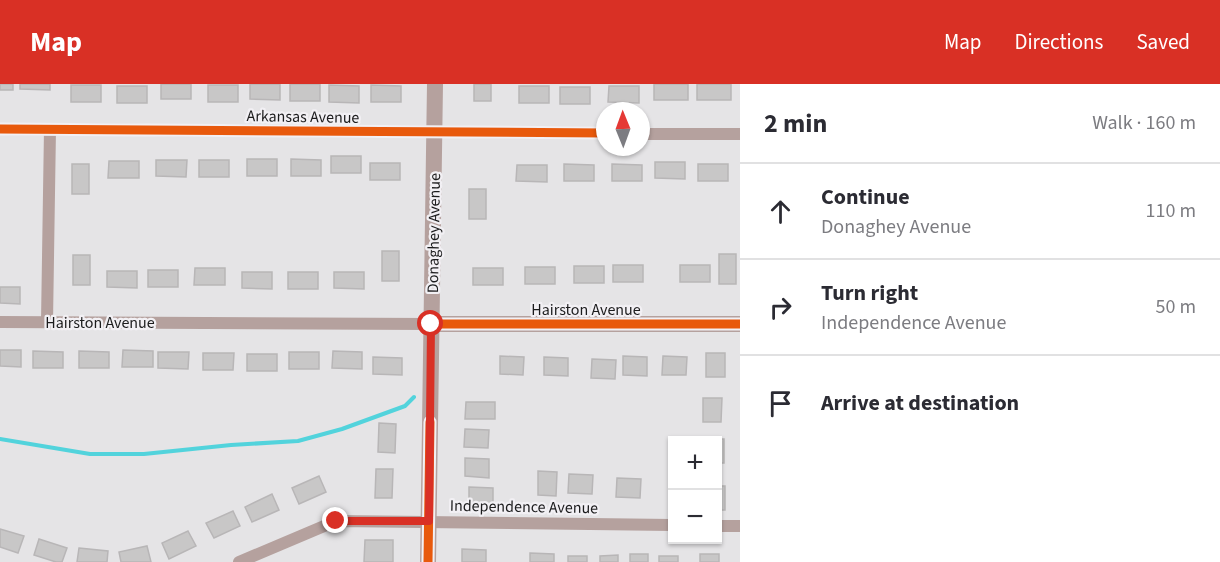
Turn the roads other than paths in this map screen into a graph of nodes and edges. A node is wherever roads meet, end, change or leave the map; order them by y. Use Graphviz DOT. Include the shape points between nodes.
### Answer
graph roads {
  1 [pos="435,84"];
  2 [pos="0,129"];
  3 [pos="50,129"];
  4 [pos="435,133"];
  5 [pos="596,134"];
  6 [pos="650,134"];
  7 [pos="740,134"];
  8 [pos="0,322"];
  9 [pos="47,322"];
  10 [pos="431,324"];
  11 [pos="740,324"];
  12 [pos="429,521"];
  13 [pos="668,525"];
  14 [pos="722,526"];
  15 [pos="740,526"];
  16 [pos="240,562"];
  17 [pos="428,562"];
  1 -- 4 [label="street, Donaghey Avenue"];
  2 -- 3 [label="street, Arkansas Avenue"];
  3 -- 4 [label="street, Arkansas Avenue"];
  3 -- 9 [label="street"];
  4 -- 5 [label="street, Arkansas Avenue"];
  4 -- 10 [label="street, Donaghey Avenue"];
  6 -- 7 [label="street"];
  8 -- 9 [label="street, Hairston Avenue"];
  9 -- 10 [label="street, Hairston Avenue"];
  10 -- 11 [label="street, Hairston Avenue"];
  10 -- 12 [label="street, Donaghey Avenue"];
  12 -- 13 [label="street, Independence Avenue"];
  12 -- 16 [label="street, Independence Avenue" via="336,521"];
  12 -- 17 [label="street, Donaghey Avenue"];
  14 -- 15 [label="street"];
}
